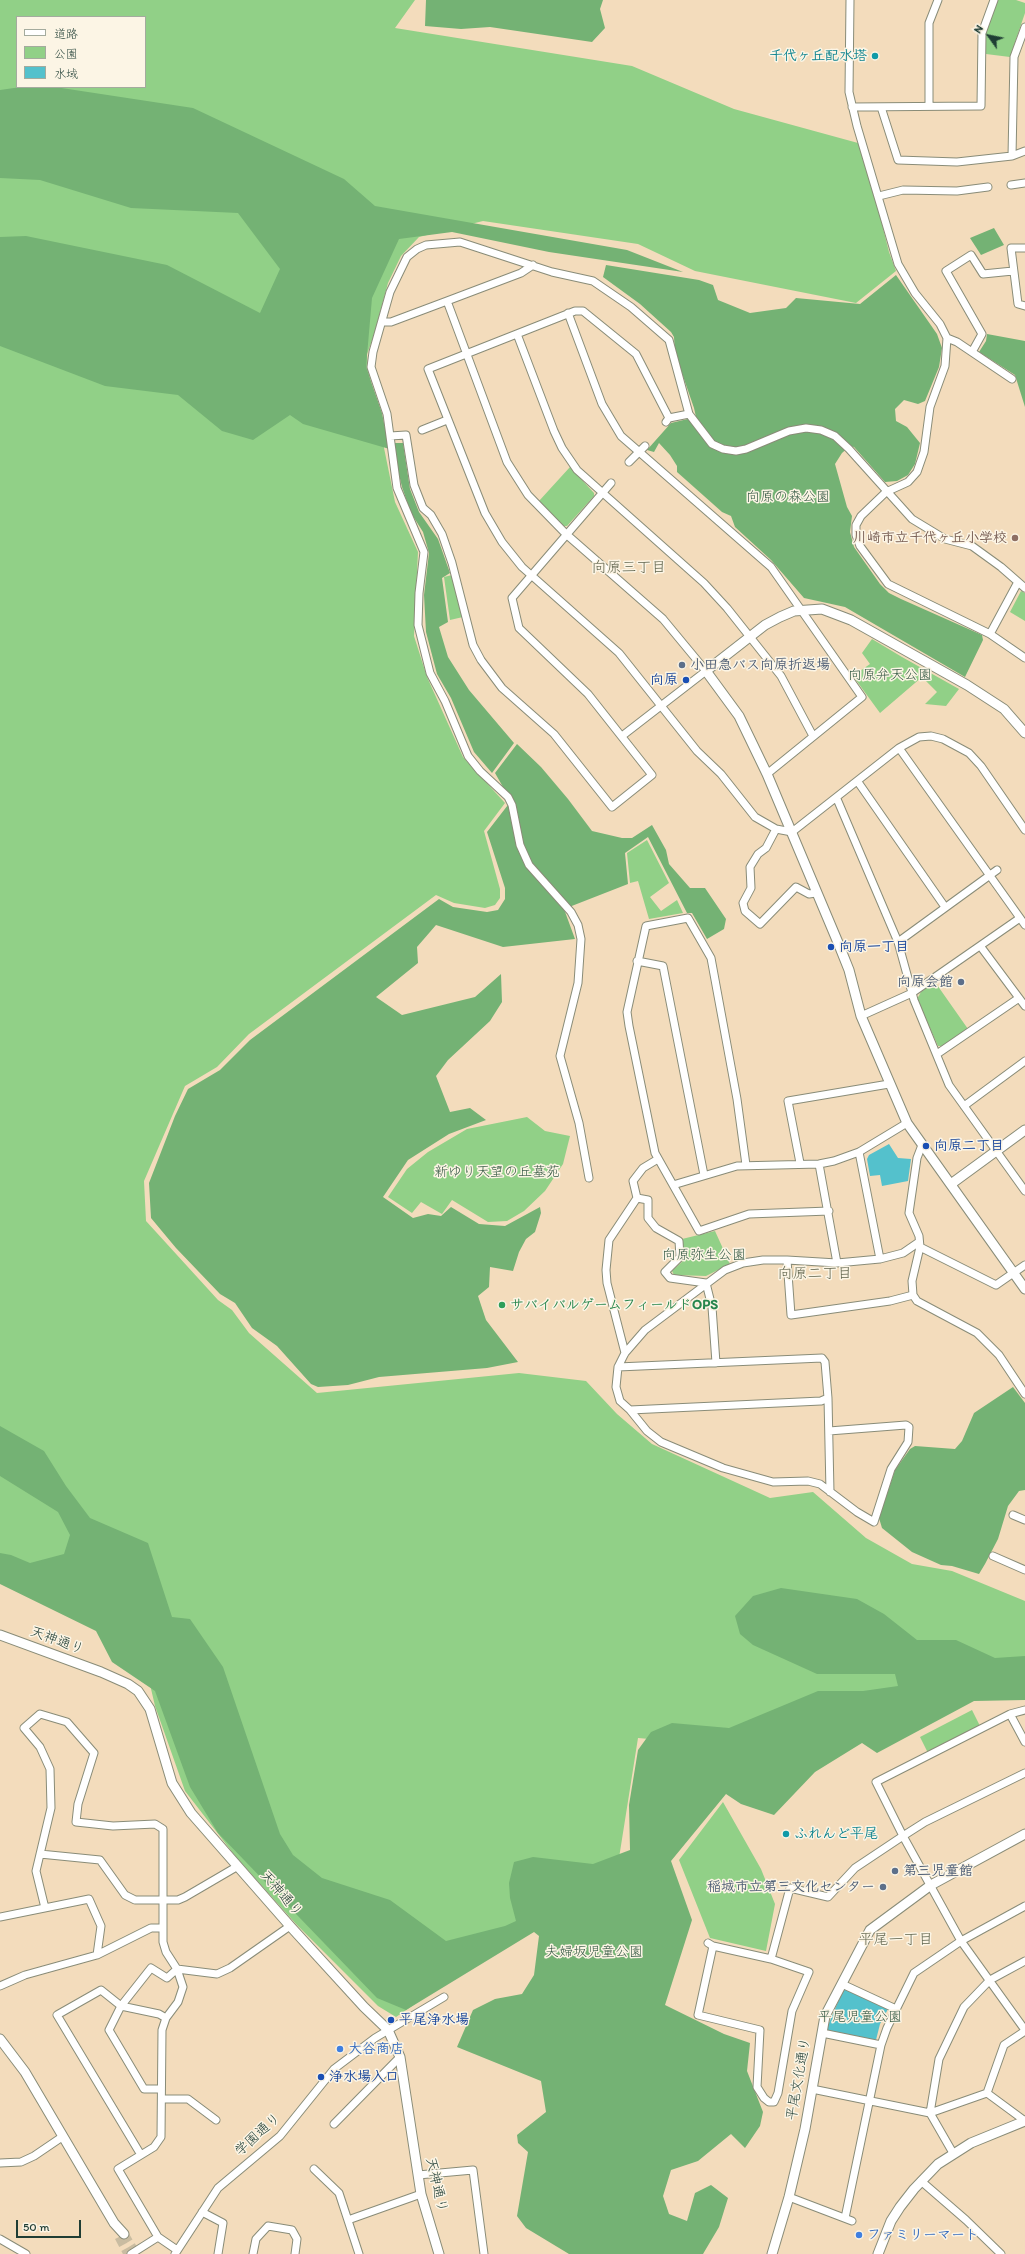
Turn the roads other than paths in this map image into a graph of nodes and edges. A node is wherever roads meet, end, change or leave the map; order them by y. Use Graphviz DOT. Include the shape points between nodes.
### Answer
graph roads {
  1 [pos="850,0"];
  2 [pos="938,0"];
  3 [pos="994,0"];
  4 [pos="1025,27"];
  5 [pos="881,106"];
  6 [pos="929,106"];
  7 [pos="852,107"];
  8 [pos="1025,151"];
  9 [pos="1012,156"];
  10 [pos="1025,183"];
  11 [pos="1011,184"];
  12 [pos="988,187"];
  13 [pos="879,196"];
  14 [pos="1025,248"];
  15 [pos="533,265"];
  16 [pos="1013,271"];
  17 [pos="447,301"];
  18 [pos="1025,306"];
  19 [pos="568,313"];
  20 [pos="382,322"];
  21 [pos="517,334"];
  22 [pos="947,338"];
  23 [pos="972,352"];
  24 [pos="466,353"];
  25 [pos="1012,379"];
  26 [pos="689,414"];
  27 [pos="447,420"];
  28 [pos="422,430"];
  29 [pos="390,436"];
  30 [pos="645,446"];
  31 [pos="638,452"];
  32 [pos="629,462"];
  33 [pos="611,483"];
  34 [pos="886,492"];
  35 [pos="602,494"];
  36 [pos="566,534"];
  37 [pos="531,574"];
  38 [pos="1018,582"];
  39 [pos="1025,588"];
  40 [pos="801,610"];
  41 [pos="990,634"];
  42 [pos="750,637"];
  43 [pos="1025,658"];
  44 [pos="706,671"];
  45 [pos="661,706"];
  46 [pos="1025,734"];
  47 [pos="622,736"];
  48 [pos="813,736"];
  49 [pos="899,748"];
  50 [pos="767,774"];
  51 [pos="858,782"];
  52 [pos="836,799"];
  53 [pos="776,829"];
  54 [pos="1025,830"];
  55 [pos="792,832"];
  56 [pos="997,870"];
  57 [pos="990,876"];
  58 [pos="816,893"];
  59 [pos="945,907"];
  60 [pos="1020,918"];
  61 [pos="1025,925"];
  62 [pos="898,942"];
  63 [pos="981,947"];
  64 [pos="637,961"];
  65 [pos="912,993"];
  66 [pos="1019,998"];
  67 [pos="1025,1006"];
  68 [pos="861,1016"];
  69 [pos="937,1054"];
  70 [pos="1025,1061"];
  71 [pos="889,1084"];
  72 [pos="964,1106"];
  73 [pos="907,1123"];
  74 [pos="1025,1130"];
  75 [pos="922,1145"];
  76 [pos="996,1151"];
  77 [pos="859,1152"];
  78 [pos="658,1158"];
  79 [pos="800,1163"];
  80 [pos="819,1164"];
  81 [pos="746,1165"];
  82 [pos="704,1175"];
  83 [pos="589,1178"];
  84 [pos="951,1184"];
  85 [pos="673,1185"];
  86 [pos="1025,1192"];
  87 [pos="637,1198"];
  88 [pos="829,1211"];
  89 [pos="920,1245"];
  90 [pos="880,1259"];
  91 [pos="787,1260"];
  92 [pos="837,1263"];
  93 [pos="1025,1265"];
  94 [pos="1014,1273"];
  95 [pos="706,1283"];
  96 [pos="1025,1289"];
  97 [pos="912,1295"];
  98 [pos="626,1353"];
  99 [pos="716,1363"];
  100 [pos="618,1367"];
  101 [pos="1025,1394"];
  102 [pos="828,1398"];
  103 [pos="630,1410"];
  104 [pos="829,1431"];
  105 [pos="830,1492"];
  106 [pos="1013,1515"];
  107 [pos="1025,1520"];
  108 [pos="993,1556"];
  109 [pos="1024,1568"];
  110 [pos="0,1635"];
  111 [pos="1025,1710"];
  112 [pos="1010,1714"];
  113 [pos="1025,1742"];
  114 [pos="1025,1773"];
  115 [pos="1025,1834"];
  116 [pos="903,1836"];
  117 [pos="40,1854"];
  118 [pos="238,1866"];
  119 [pos="931,1885"];
  120 [pos="163,1899"];
  121 [pos="1025,1906"];
  122 [pos="45,1908"];
  123 [pos="0,1917"];
  124 [pos="290,1926"];
  125 [pos="161,1928"];
  126 [pos="961,1941"];
  127 [pos="97,1955"];
  128 [pos="771,1959"];
  129 [pos="1025,1962"];
  130 [pos="177,1970"];
  131 [pos="990,1980"];
  132 [pos="842,1984"];
  133 [pos="0,1986"];
  134 [pos="444,1997"];
  135 [pos="121,2006"];
  136 [pos="896,2009"];
  137 [pos="166,2018"];
  138 [pos="388,2030"];
  139 [pos="1025,2030"];
  140 [pos="822,2033"];
  141 [pos="0,2039"];
  142 [pos="881,2046"];
  143 [pos="400,2057"];
  144 [pos="161,2089"];
  145 [pos="812,2089"];
  146 [pos="987,2093"];
  147 [pos="162,2099"];
  148 [pos="869,2101"];
  149 [pos="930,2113"];
  150 [pos="216,2120"];
  151 [pos="1025,2121"];
  152 [pos="334,2124"];
  153 [pos="62,2137"];
  154 [pos="954,2153"];
  155 [pos="141,2155"];
  156 [pos="0,2163"];
  157 [pos="314,2169"];
  158 [pos="418,2175"];
  159 [pos="921,2181"];
  160 [pos="421,2194"];
  161 [pos="789,2197"];
  162 [pos="202,2212"];
  163 [pos="348,2220"];
  164 [pos="121,2235"];
  165 [pos="158,2237"];
  166 [pos="0,2239"];
  167 [pos="176,2252"];
  168 [pos="26,2254"];
  169 [pos="131,2254"];
  170 [pos="218,2254"];
  171 [pos="253,2254"];
  172 [pos="295,2254"];
  173 [pos="359,2254"];
  174 [pos="439,2254"];
  175 [pos="484,2254"];
  176 [pos="772,2254"];
  177 [pos="878,2254"];
  178 [pos="1001,2254"];
  1 -- 7 [label="street" via="849,92"];
  2 -- 6 [label="street" via="929,23"];
  3 -- 6 [label="street" via="982,33 981,106"];
  4 -- 9 [label="street" via="1014,57"];
  5 -- 6 [label="street"];
  5 -- 7 [label="street"];
  5 -- 9 [label="street" via="898,160 957,162"];
  7 -- 13 [label="street"];
  8 -- 9 [label="street"];
  10 -- 11 [label="street"];
  12 -- 13 [label="street" via="957,191 903,190"];
  13 -- 22 [label="street" via="898,264"];
  14 -- 16 [label="street" via="1011,248"];
  15 -- 17 [label="street" via="521,273"];
  15 -- 20 [label="street" via="488,253 460,242 441,243 417,249 407,256 398,271"];
  15 -- 26 [label="street" via="593,282 631,307 669,340"];
  16 -- 18 [label="street" via="1018,304"];
  16 -- 23 [label="street" via="983,274 971,255 946,271 982,334"];
  17 -- 20 [label="street" via="391,322"];
  17 -- 24 [label="street"];
  19 -- 21 [label="street"];
  19 -- 26 [label="street" via="584,311 636,354 667,420"];
  19 -- 31 [label="street" via="602,404 621,436"];
  20 -- 29 [label="street" via="372,352 371,367 387,414"];
  21 -- 24 [label="street"];
  21 -- 35 [label="street" via="562,448 577,470"];
  22 -- 23 [label="street"];
  22 -- 34 [label="street" via="945,366 930,407 924,452 917,472 908,482"];
  23 -- 25 [label="street"];
  24 -- 27 [label="street" via="428,369"];
  24 -- 36 [label="street" via="507,462 528,496"];
  26 -- 34 [label="street" via="712,444 723,450 746,449 789,431 806,428 821,430 835,436 849,449"];
  27 -- 28 [label="street"];
  27 -- 37 [label="street" via="485,513 502,542"];
  29 -- 47 [label="street" via="406,435 414,486 423,508 442,534 473,645 481,660 502,688 554,734 612,807 652,775"];
  29 -- 83 [label="street" via="397,488 424,552 418,599 418,626 430,673 468,756 508,797 520,845 529,865 571,912 578,925 581,939 578,983 560,1056 579,1123"];
  30 -- 31 [label="street"];
  31 -- 32 [label="street"];
  31 -- 40 [label="street" via="771,567"];
  33 -- 35 [label="street"];
  34 -- 38 [label="street" via="912,519 945,539 972,546"];
  34 -- 41 [label="street" via="861,516 856,525 860,546 888,584"];
  35 -- 36 [label="street"];
  35 -- 42 [label="street" via="704,583"];
  36 -- 37 [label="street"];
  36 -- 44 [label="street" via="663,619"];
  37 -- 45 [label="street" via="619,653"];
  37 -- 47 [label="street" via="512,598 518,628 588,694"];
  38 -- 39 [label="street"];
  38 -- 41 [label="street"];
  40 -- 42 [label="street" via="780,617"];
  40 -- 46 [label="street" via="822,609 851,620 967,685 1004,709"];
  40 -- 48 [label="street" via="862,697"];
  41 -- 43 [label="street"];
  42 -- 44 [label="street"];
  42 -- 48 [label="street" via="781,676"];
  44 -- 45 [label="street"];
  44 -- 50 [label="street" via="739,716"];
  45 -- 47 [label="street"];
  45 -- 53 [label="street" via="697,751 725,779 754,817"];
  48 -- 50 [label="street"];
  49 -- 51 [label="street"];
  49 -- 54 [label="street" via="919,737 930,736 943,739 969,753 981,766"];
  49 -- 57 [label="street"];
  50 -- 55 [label="street"];
  51 -- 52 [label="street"];
  51 -- 59 [label="street"];
  52 -- 55 [label="street"];
  52 -- 62 [label="street"];
  53 -- 55 [label="street"];
  53 -- 58 [label="street" via="766,848 750,866 751,888 744,903 745,910 760,924 796,887 809,894"];
  55 -- 58 [label="street"];
  56 -- 57 [label="street"];
  57 -- 59 [label="street"];
  57 -- 60 [label="street"];
  58 -- 68 [label="street" via="849,970"];
  59 -- 62 [label="street"];
  60 -- 61 [label="street"];
  60 -- 63 [label="street"];
  62 -- 65 [label="street"];
  63 -- 65 [label="street"];
  63 -- 66 [label="street"];
  64 -- 78 [label="street" via="627,1012"];
  64 -- 81 [label="street" via="646,926 688,918 698,932 711,958 737,1099"];
  64 -- 82 [label="street" via="663,966"];
  65 -- 68 [label="street"];
  65 -- 69 [label="street"];
  66 -- 67 [label="street"];
  66 -- 69 [label="street"];
  68 -- 71 [label="street"];
  69 -- 72 [label="street" via="949,1085"];
  70 -- 72 [label="street"];
  71 -- 73 [label="street"];
  71 -- 79 [label="street" via="788,1101"];
  72 -- 76 [label="street"];
  73 -- 75 [label="street"];
  73 -- 77 [label="street"];
  74 -- 76 [label="street"];
  75 -- 84 [label="street"];
  75 -- 89 [label="street" via="917,1158 909,1212"];
  76 -- 84 [label="street"];
  76 -- 86 [label="street"];
  77 -- 80 [label="street"];
  77 -- 90 [label="street"];
  78 -- 85 [label="street"];
  78 -- 87 [label="street" via="643,1168 633,1181"];
  79 -- 80 [label="street"];
  79 -- 81 [label="street"];
  80 -- 88 [label="street"];
  81 -- 82 [label="street"];
  82 -- 85 [label="street"];
  84 -- 94 [label="street"];
  85 -- 88 [label="street" via="699,1231 749,1214"];
  87 -- 95 [label="street" via="648,1200 648,1218 656,1228 679,1241 680,1257 666,1272 670,1278"];
  87 -- 98 [label="street" via="609,1240 606,1270"];
  88 -- 92 [label="street"];
  89 -- 90 [label="street"];
  89 -- 94 [label="street" via="996,1285"];
  89 -- 97 [label="street" via="912,1281"];
  90 -- 92 [label="street"];
  91 -- 92 [label="street"];
  91 -- 95 [label="street" via="743,1263 725,1270"];
  91 -- 97 [label="street" via="791,1315 890,1301"];
  93 -- 94 [label="street"];
  94 -- 96 [label="street"];
  95 -- 98 [label="street" via="645,1330"];
  95 -- 99 [label="street" via="712,1308"];
  97 -- 101 [label="street" via="916,1301 977,1333 999,1355"];
  98 -- 100 [label="street"];
  99 -- 100 [label="street"];
  99 -- 102 [label="street" via="822,1358 825,1362"];
  100 -- 103 [label="street" via="616,1386 620,1401"];
  102 -- 103 [label="street" via="821,1401"];
  102 -- 104 [label="street"];
  103 -- 105 [label="street" via="647,1431 661,1442 723,1468 773,1482 808,1481 820,1484"];
  104 -- 105 [label="street"];
  104 -- 105 [label="street" via="906,1424 909,1427 908,1442 892,1469 874,1522"];
  106 -- 107 [label="street"];
  108 -- 109 [label="street"];
  110 -- 118 [label="street, 天神通り" via="101,1672 138,1691 150,1709 172,1783 191,1813"];
  111 -- 112 [label="street"];
  112 -- 113 [label="street"];
  112 -- 116 [label="street" via="876,1782"];
  114 -- 116 [label="street" via="925,1822"];
  115 -- 119 [label="street, 平尾文化通り"];
  116 -- 119 [label="street"];
  116 -- 128 [label="street" via="855,1868 828,1897 790,1888"];
  117 -- 120 [label="street" via="100,1860 125,1895 135,1900"];
  117 -- 120 [label="street" via="51,1808 50,1769 40,1747 24,1728 40,1714 66,1722 94,1752 78,1804 76,1822 113,1826 155,1824 162,1829"];
  117 -- 122 [label="street" via="36,1871"];
  118 -- 120 [label="street" via="185,1898"];
  118 -- 124 [label="street, 天神通り"];
  119 -- 126 [label="street"];
  119 -- 132 [label="street, 平尾文化通り" via="870,1930"];
  120 -- 125 [label="street"];
  121 -- 126 [label="street"];
  122 -- 123 [label="street"];
  122 -- 127 [label="street" via="89,1899 101,1926"];
  124 -- 130 [label="street" via="230,1968 217,1974"];
  124 -- 138 [label="street, 天神通り"];
  125 -- 127 [label="street" via="151,1928"];
  125 -- 130 [label="street" via="166,1952"];
  126 -- 131 [label="street"];
  126 -- 136 [label="street" via="914,1973"];
  127 -- 133 [label="street"];
  128 -- 128 [label="street" via="809,1972 792,2011 778,2093 774,2102 764,2098 757,2087 760,2030 698,2015 711,1945"];
  129 -- 131 [label="street"];
  130 -- 135 [label="street" via="167,1978 151,1968"];
  130 -- 137 [label="street" via="183,1987 182,1994"];
  131 -- 139 [label="street"];
  131 -- 149 [label="street" via="964,2007 939,2059"];
  132 -- 136 [label="street"];
  132 -- 140 [label="street, 平尾文化通り" via="825,2016"];
  134 -- 138 [label="street, 学園通り"];
  135 -- 137 [label="street" via="159,2014"];
  135 -- 144 [label="street" via="109,2030 144,2089"];
  135 -- 155 [label="street" via="101,1990 57,2015"];
  136 -- 142 [label="street"];
  137 -- 144 [label="street" via="162,2030"];
  138 -- 143 [label="street, 天神通り"];
  138 -- 162 [label="street, 学園通り" via="334,2070 280,2136 218,2188"];
  139 -- 146 [label="street" via="1004,2045"];
  140 -- 142 [label="street"];
  140 -- 145 [label="street, 平尾文化通り"];
  141 -- 153 [label="street" via="25,2072"];
  142 -- 148 [label="street"];
  143 -- 152 [label="street"];
  143 -- 158 [label="street, 天神通り"];
  144 -- 147 [label="street"];
  145 -- 148 [label="street"];
  145 -- 161 [label="street, 平尾文化通り"];
  146 -- 149 [label="street"];
  146 -- 151 [label="street"];
  147 -- 150 [label="street" via="188,2099"];
  147 -- 155 [label="street" via="161,2137 154,2147"];
  148 -- 149 [label="street"];
  148 -- 161 [label="street" via="848,2219"];
  149 -- 154 [label="street"];
  151 -- 154 [label="street" via="993,2132"];
  153 -- 156 [label="street" via="21,2162"];
  153 -- 164 [label="street"];
  154 -- 159 [label="street"];
  155 -- 165 [label="street" via="118,2169"];
  157 -- 163 [label="street" via="339,2193"];
  158 -- 160 [label="street, 天神通り"];
  158 -- 175 [label="street" via="473,2170"];
  159 -- 177 [label="street" via="891,2221"];
  159 -- 178 [label="street"];
  160 -- 163 [label="street"];
  160 -- 174 [label="street, 天神通り"];
  161 -- 176 [label="street, 平尾文化通り"];
  162 -- 167 [label="street, 学園通り"];
  162 -- 170 [label="street" via="224,2223"];
  163 -- 173 [label="street"];
  165 -- 167 [label="street"];
  165 -- 169 [label="street"];
  166 -- 168 [label="street"];
  171 -- 172 [label="street" via="256,2239 268,2226 292,2230 296,2239"];
}
